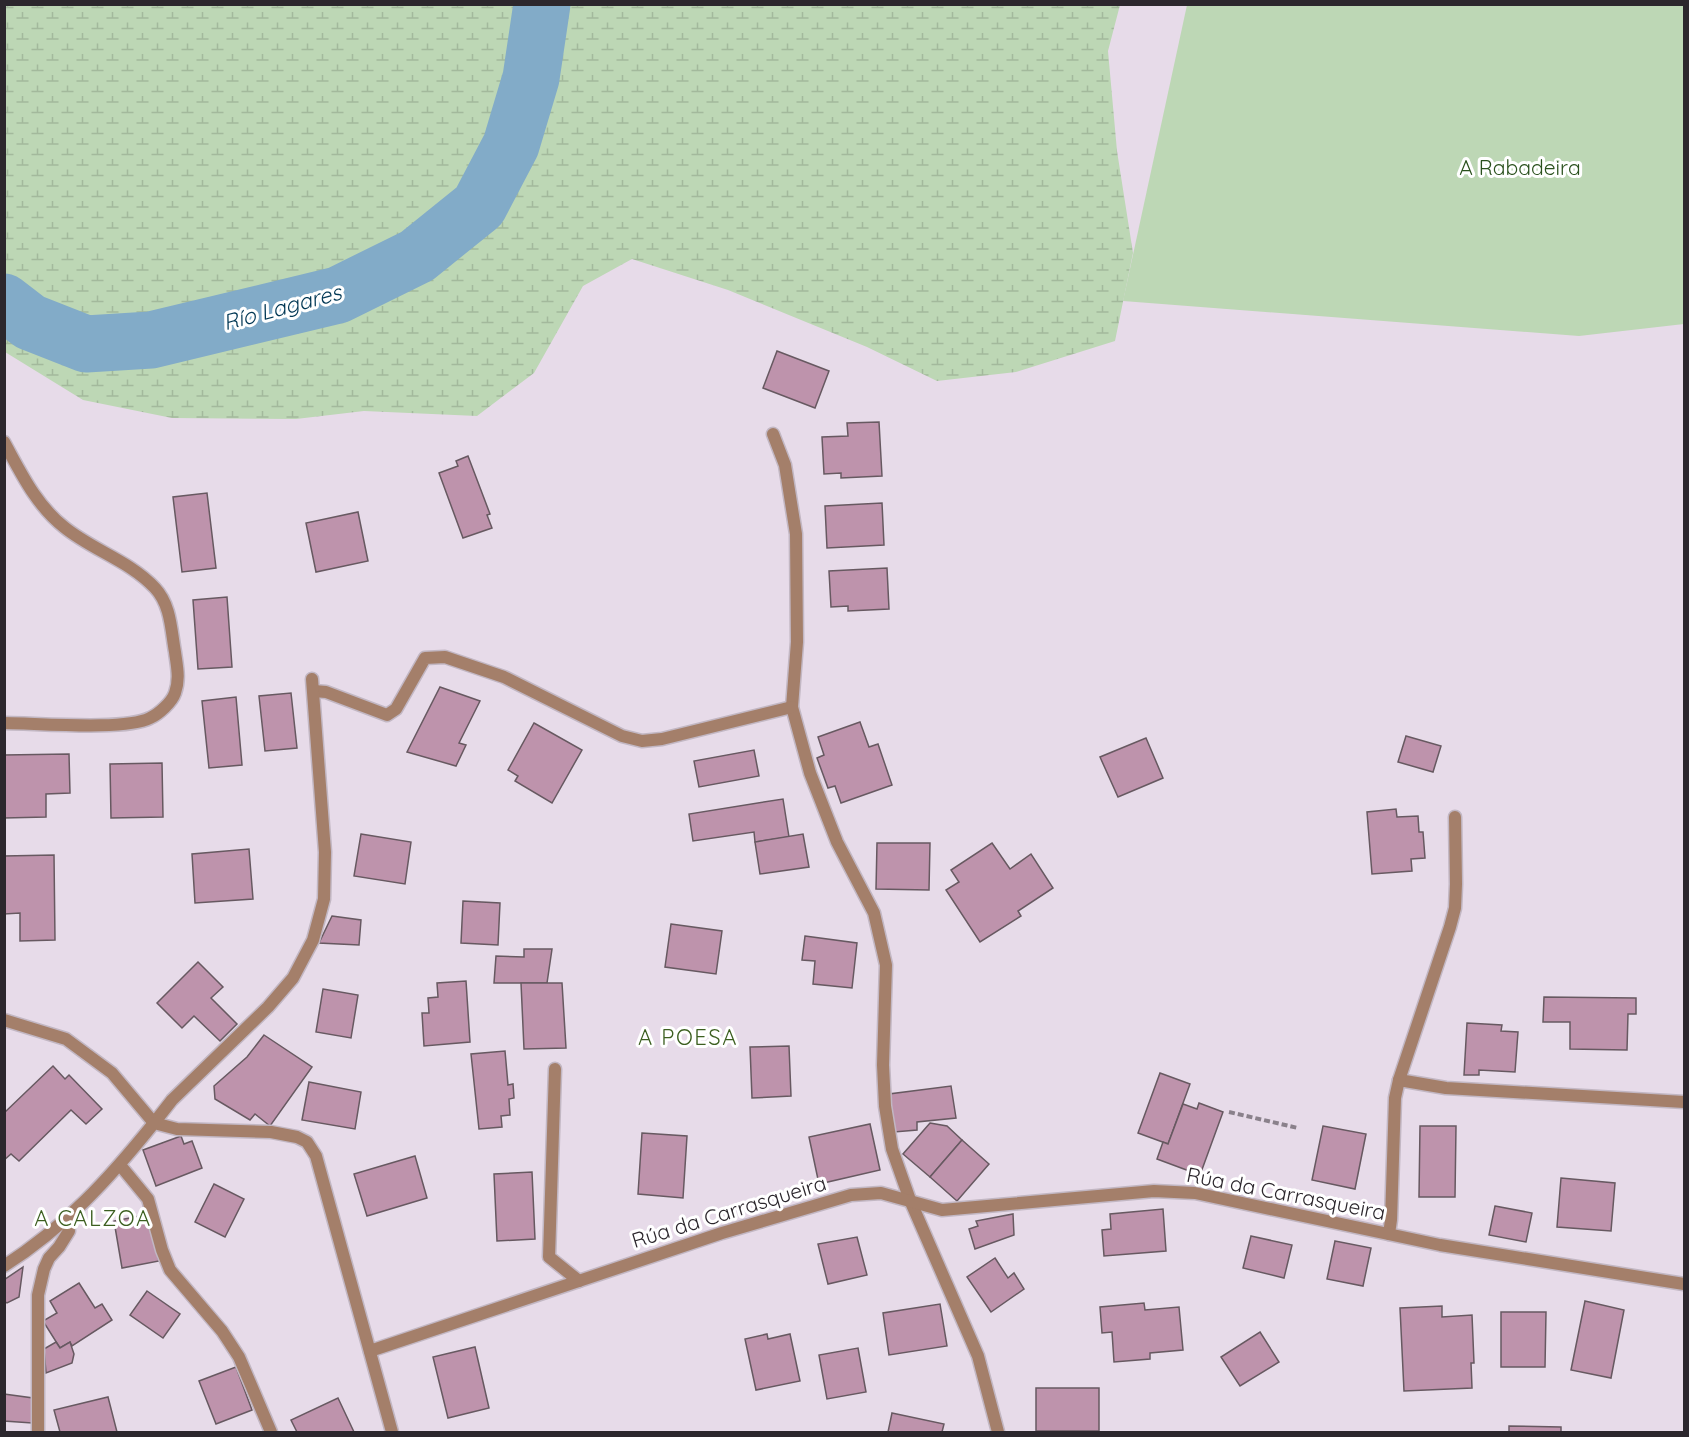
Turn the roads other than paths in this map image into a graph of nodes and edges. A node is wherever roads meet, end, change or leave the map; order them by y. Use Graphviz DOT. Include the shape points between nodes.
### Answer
graph roads {
  1 [pos="773,434"];
  2 [pos="4,442"];
  3 [pos="792,707"];
  4 [pos="4,723"];
  5 [pos="1455,817"];
  6 [pos="4,1020"];
  7 [pos="555,1068"];
  8 [pos="1399,1080"];
  9 [pos="1684,1102"];
  10 [pos="154,1124"];
  11 [pos="120,1165"];
  12 [pos="910,1200"];
  13 [pos="66,1218"];
  14 [pos="1389,1234"];
  15 [pos="4,1266"];
  16 [pos="579,1281"];
  17 [pos="1684,1284"];
  18 [pos="370,1351"];
  19 [pos="38,1432"];
  20 [pos="271,1432"];
  21 [pos="392,1432"];
  22 [pos="998,1432"];
  1 -- 3 [label="street" via="785,465 796,534 797,642"];
  2 -- 4 [label="street" via="47,512 156,589 167,607 179,677 174,695 149,719 124,725"];
  3 -- 10 [label="street" via="642,741 604,729 504,676 445,657 425,658 396,709 387,715 313,685 325,852 324,899 313,940 293,978 268,1007 172,1100"];
  3 -- 12 [label="street" via="810,773 837,842 874,913 886,965 885,1106 892,1149"];
  5 -- 8 [label="street" via="1455,908"];
  6 -- 10 [label="street" via="66,1039 112,1073"];
  7 -- 16 [label="street" via="549,1257"];
  8 -- 9 [label="street" via="1446,1088"];
  8 -- 14 [label="street"];
  10 -- 11 [label="street"];
  10 -- 18 [label="street" via="177,1129 272,1132 307,1142 316,1156"];
  11 -- 13 [label="street"];
  11 -- 20 [label="street" via="148,1199 170,1270 239,1357"];
  12 -- 14 [label="street, Rúa da Carrasqueira" via="942,1210 1154,1191 1195,1193"];
  12 -- 16 [label="street, Rúa da Carrasqueira" via="881,1194 851,1195"];
  12 -- 22 [label="street" via="978,1356"];
  13 -- 15 [label="street" via="30,1250"];
  13 -- 19 [label="street" via="69,1231 46,1264 38,1295"];
  14 -- 17 [label="street, Rúa da Carrasqueira"];
  16 -- 18 [label="street, Rúa da Carrasqueira"];
  18 -- 21 [label="street"];
}
